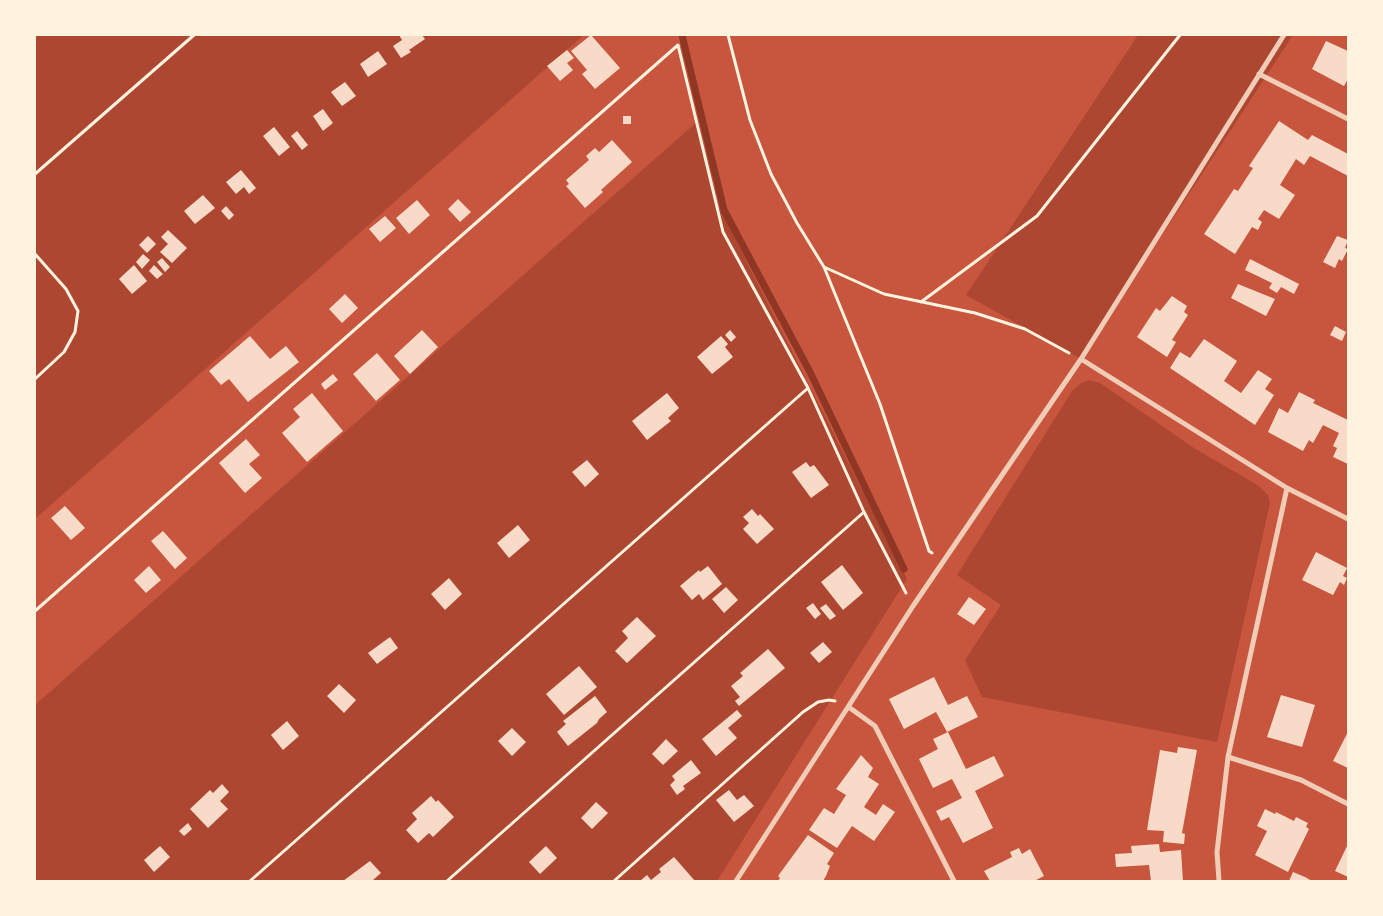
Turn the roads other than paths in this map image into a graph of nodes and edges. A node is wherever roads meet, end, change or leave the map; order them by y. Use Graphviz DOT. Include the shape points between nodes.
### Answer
graph roads {
  1 [pos="1284,35"];
  2 [pos="1259,74"];
  3 [pos="1348,119"];
  4 [pos="1081,359"];
  5 [pos="1287,488"];
  6 [pos="1348,520"];
  7 [pos="850,708"];
  8 [pos="1228,757"];
  9 [pos="1348,804"];
  10 [pos="738,880"];
  11 [pos="954,881"];
  12 [pos="1219,881"];
  1 -- 2 [label="street"];
  2 -- 3 [label="street"];
  2 -- 4 [label="street"];
  4 -- 5 [label="street"];
  4 -- 7 [label="street" via="914,606"];
  5 -- 6 [label="street"];
  5 -- 8 [label="street"];
  7 -- 10 [label="street"];
  7 -- 11 [label="street" via="875,726"];
  8 -- 9 [label="street" via="1301,780"];
  8 -- 12 [label="street" via="1217,852"];
}
